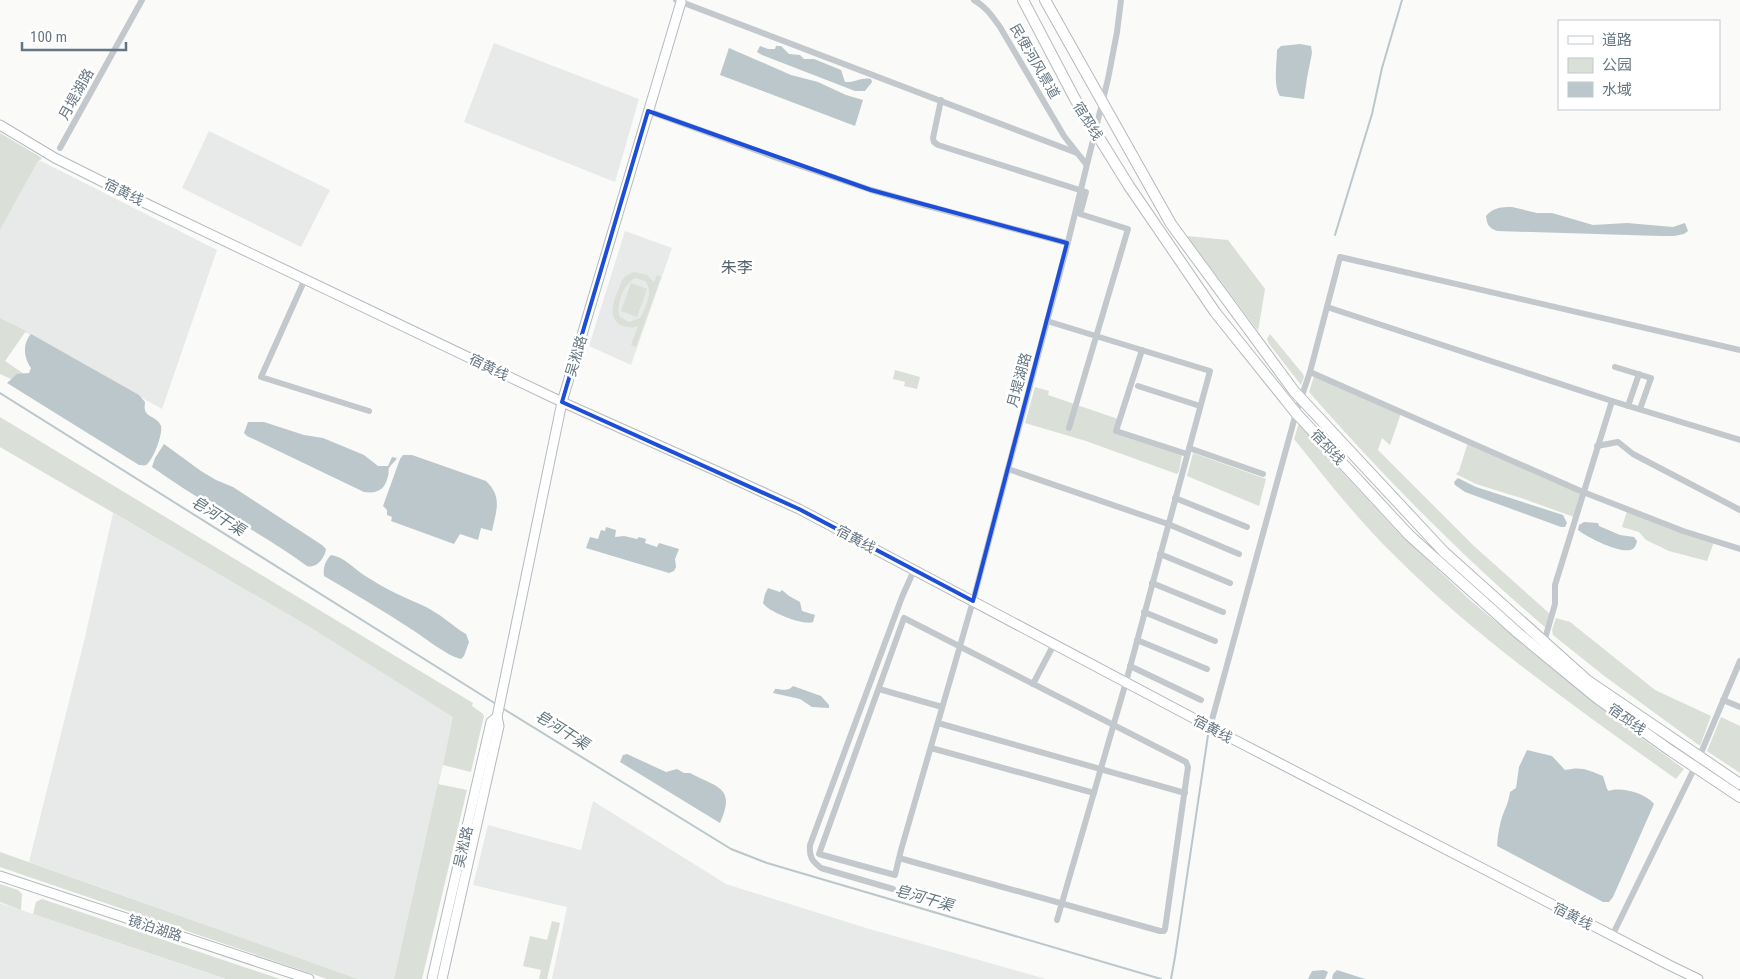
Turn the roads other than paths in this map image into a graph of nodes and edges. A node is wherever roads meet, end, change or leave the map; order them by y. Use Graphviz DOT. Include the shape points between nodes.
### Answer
graph roads {
  1 [pos="142,0"];
  2 [pos="974,0"];
  3 [pos="1023,0"];
  4 [pos="1045,0"];
  5 [pos="1121,0"];
  6 [pos="679,1"];
  7 [pos="941,100"];
  8 [pos="1102,102"];
  9 [pos="648,111"];
  10 [pos="0,125"];
  11 [pos="1094,131"];
  12 [pos="60,148"];
  13 [pos="1077,153"];
  14 [pos="1086,164"];
  15 [pos="1080,190"];
  16 [pos="1068,243"];
  17 [pos="305,279"];
  18 [pos="1328,307"];
  19 [pos="1047,321"];
  20 [pos="1097,336"];
  21 [pos="1142,350"];
  22 [pos="1740,350"];
  23 [pos="1615,367"];
  24 [pos="1310,372"];
  25 [pos="1638,374"];
  26 [pos="1138,386"];
  27 [pos="1302,399"];
  28 [pos="1612,401"];
  29 [pos="562,402"];
  30 [pos="1200,406"];
  31 [pos="1628,406"];
  32 [pos="1640,409"];
  33 [pos="369,411"];
  34 [pos="1296,413"];
  35 [pos="1069,428"];
  36 [pos="1740,440"];
  37 [pos="1597,446"];
  38 [pos="1188,451"];
  39 [pos="1008,469"];
  40 [pos="1263,474"];
  41 [pos="1584,492"];
  42 [pos="1175,498"];
  43 [pos="1740,510"];
  44 [pos="1168,524"];
  45 [pos="1247,527"];
  46 [pos="1740,549"];
  47 [pos="1160,554"];
  48 [pos="1238,554"];
  49 [pos="914,570"];
  50 [pos="1152,583"];
  51 [pos="1230,583"];
  52 [pos="973,601"];
  53 [pos="1144,612"];
  54 [pos="1224,612"];
  55 [pos="1137,640"];
  56 [pos="1216,641"];
  57 [pos="1544,642"];
  58 [pos="1054,644"];
  59 [pos="960,646"];
  60 [pos="1740,661"];
  61 [pos="1130,666"];
  62 [pos="1207,669"];
  63 [pos="1126,682"];
  64 [pos="1033,684"];
  65 [pos="867,692"];
  66 [pos="878,692"];
  67 [pos="1201,700"];
  68 [pos="1723,700"];
  69 [pos="942,707"];
  70 [pos="1740,707"];
  71 [pos="497,717"];
  72 [pos="938,723"];
  73 [pos="1113,725"];
  74 [pos="1210,727"];
  75 [pos="931,748"];
  76 [pos="1699,756"];
  77 [pos="1695,767"];
  78 [pos="1101,769"];
  79 [pos="1740,784"];
  80 [pos="1094,792"];
  81 [pos="1184,793"];
  82 [pos="1740,798"];
  83 [pos="899,858"];
  84 [pos="0,876"];
  85 [pos="894,888"];
  86 [pos="1062,904"];
  87 [pos="1058,920"];
  88 [pos="1612,936"];
  89 [pos="309,979"];
  90 [pos="432,979"];
  91 [pos="442,979"];
  92 [pos="1698,979"];
  1 -- 12 [label="street, 月堤湖路"];
  2 -- 13 [label="street, 民便河风景道" via="990,13 1000,27"];
  3 -- 11 [label="main road, 宿邳线"];
  4 -- 8 [label="main road, 宿邳线"];
  5 -- 8 [label="street, 月堤湖路"];
  6 -- 7 [label="street"];
  6 -- 9 [label="main road, 吴淞路"];
  7 -- 13 [label="street"];
  7 -- 15 [label="street" via="932,138 938,145"];
  8 -- 11 [label="street, 月堤湖路"];
  8 -- 27 [label="main road, 宿邳线" via="1171,224"];
  9 -- 16 [label="street" via="871,190"];
  9 -- 29 [label="main road, 吴淞路"];
  10 -- 17 [label="main road, 宿黄线" via="65,163"];
  11 -- 14 [label="street, 月堤湖路"];
  11 -- 34 [label="main road, 宿邳线" via="1215,312"];
  13 -- 14 [label="street, 民便河风景道"];
  14 -- 15 [label="street, 月堤湖路"];
  15 -- 16 [label="street, 月堤湖路"];
  15 -- 20 [label="street" via="1086,192 1080,214 1128,229"];
  16 -- 19 [label="street, 月堤湖路"];
  17 -- 29 [label="main road, 宿黄线"];
  17 -- 33 [label="street" via="261,377"];
  18 -- 22 [label="street" via="1340,257"];
  18 -- 24 [label="street"];
  18 -- 28 [label="street"];
  19 -- 20 [label="street"];
  19 -- 39 [label="street, 月堤湖路"];
  20 -- 21 [label="street"];
  20 -- 35 [label="street"];
  21 -- 30 [label="street" via="1210,371"];
  21 -- 38 [label="street" via="1116,431"];
  23 -- 25 [label="street"];
  24 -- 27 [label="street"];
  24 -- 41 [label="street"];
  25 -- 31 [label="street"];
  25 -- 32 [label="street" via="1651,378"];
  26 -- 30 [label="street"];
  27 -- 34 [label="street"];
  27 -- 57 [label="main road, 宿邳线" via="1444,552"];
  28 -- 31 [label="street"];
  28 -- 37 [label="street"];
  29 -- 49 [label="main road, 宿黄线" via="799,509"];
  29 -- 71 [label="main road, 吴淞路"];
  30 -- 38 [label="street"];
  31 -- 32 [label="street"];
  32 -- 36 [label="street"];
  34 -- 74 [label="street"];
  34 -- 77 [label="main road, 宿邳线" via="1409,535 1518,633 1597,698"];
  37 -- 41 [label="street"];
  37 -- 43 [label="street" via="1618,442 1634,454"];
  38 -- 40 [label="street"];
  38 -- 42 [label="street"];
  39 -- 44 [label="street"];
  39 -- 52 [label="street, 月堤湖路"];
  41 -- 46 [label="street" via="1683,531"];
  41 -- 57 [label="street" via="1556,585 1555,604"];
  42 -- 44 [label="street"];
  42 -- 45 [label="street"];
  44 -- 47 [label="street"];
  44 -- 48 [label="street"];
  47 -- 50 [label="street"];
  47 -- 51 [label="street"];
  49 -- 52 [label="main road, 宿黄线"];
  49 -- 65 [label="street"];
  50 -- 53 [label="street"];
  50 -- 54 [label="street"];
  52 -- 58 [label="main road, 宿黄线"];
  52 -- 59 [label="street, 月堤湖路"];
  53 -- 55 [label="street"];
  53 -- 56 [label="street"];
  55 -- 61 [label="street"];
  55 -- 62 [label="street"];
  57 -- 76 [label="main road, 宿邳线" via="1588,681"];
  58 -- 63 [label="main road, 宿黄线"];
  58 -- 64 [label="street"];
  59 -- 64 [label="street"];
  59 -- 66 [label="street" via="904,618"];
  59 -- 69 [label="street, 月堤湖路"];
  60 -- 68 [label="street"];
  61 -- 63 [label="street"];
  61 -- 67 [label="street"];
  63 -- 73 [label="street"];
  63 -- 74 [label="main road, 宿黄线"];
  64 -- 73 [label="street"];
  65 -- 66 [label="street"];
  65 -- 85 [label="street" via="810,844 810,856 822,868"];
  66 -- 69 [label="street"];
  66 -- 83 [label="street" via="819,854 895,874"];
  68 -- 70 [label="street"];
  68 -- 76 [label="street"];
  69 -- 72 [label="street, 月堤湖路"];
  71 -- 90 [label="main road, 吴淞路" via="491,722"];
  71 -- 91 [label="main road, 吴淞路" via="499,726"];
  72 -- 75 [label="street, 月堤湖路"];
  72 -- 78 [label="street"];
  73 -- 78 [label="street"];
  73 -- 81 [label="street" via="1186,762"];
  74 -- 88 [label="main road, 宿黄线"];
  75 -- 80 [label="street"];
  75 -- 83 [label="street, 月堤湖路"];
  76 -- 77 [label="street"];
  76 -- 79 [label="main road, 宿邳线"];
  77 -- 82 [label="main road, 宿邳线"];
  77 -- 88 [label="street"];
  78 -- 80 [label="street"];
  78 -- 81 [label="street"];
  80 -- 86 [label="street"];
  81 -- 86 [label="street" via="1164,931"];
  83 -- 86 [label="street"];
  84 -- 89 [label="main road, 镜泊湖路"];
  86 -- 87 [label="street"];
  88 -- 92 [label="main road, 宿黄线"];
}
